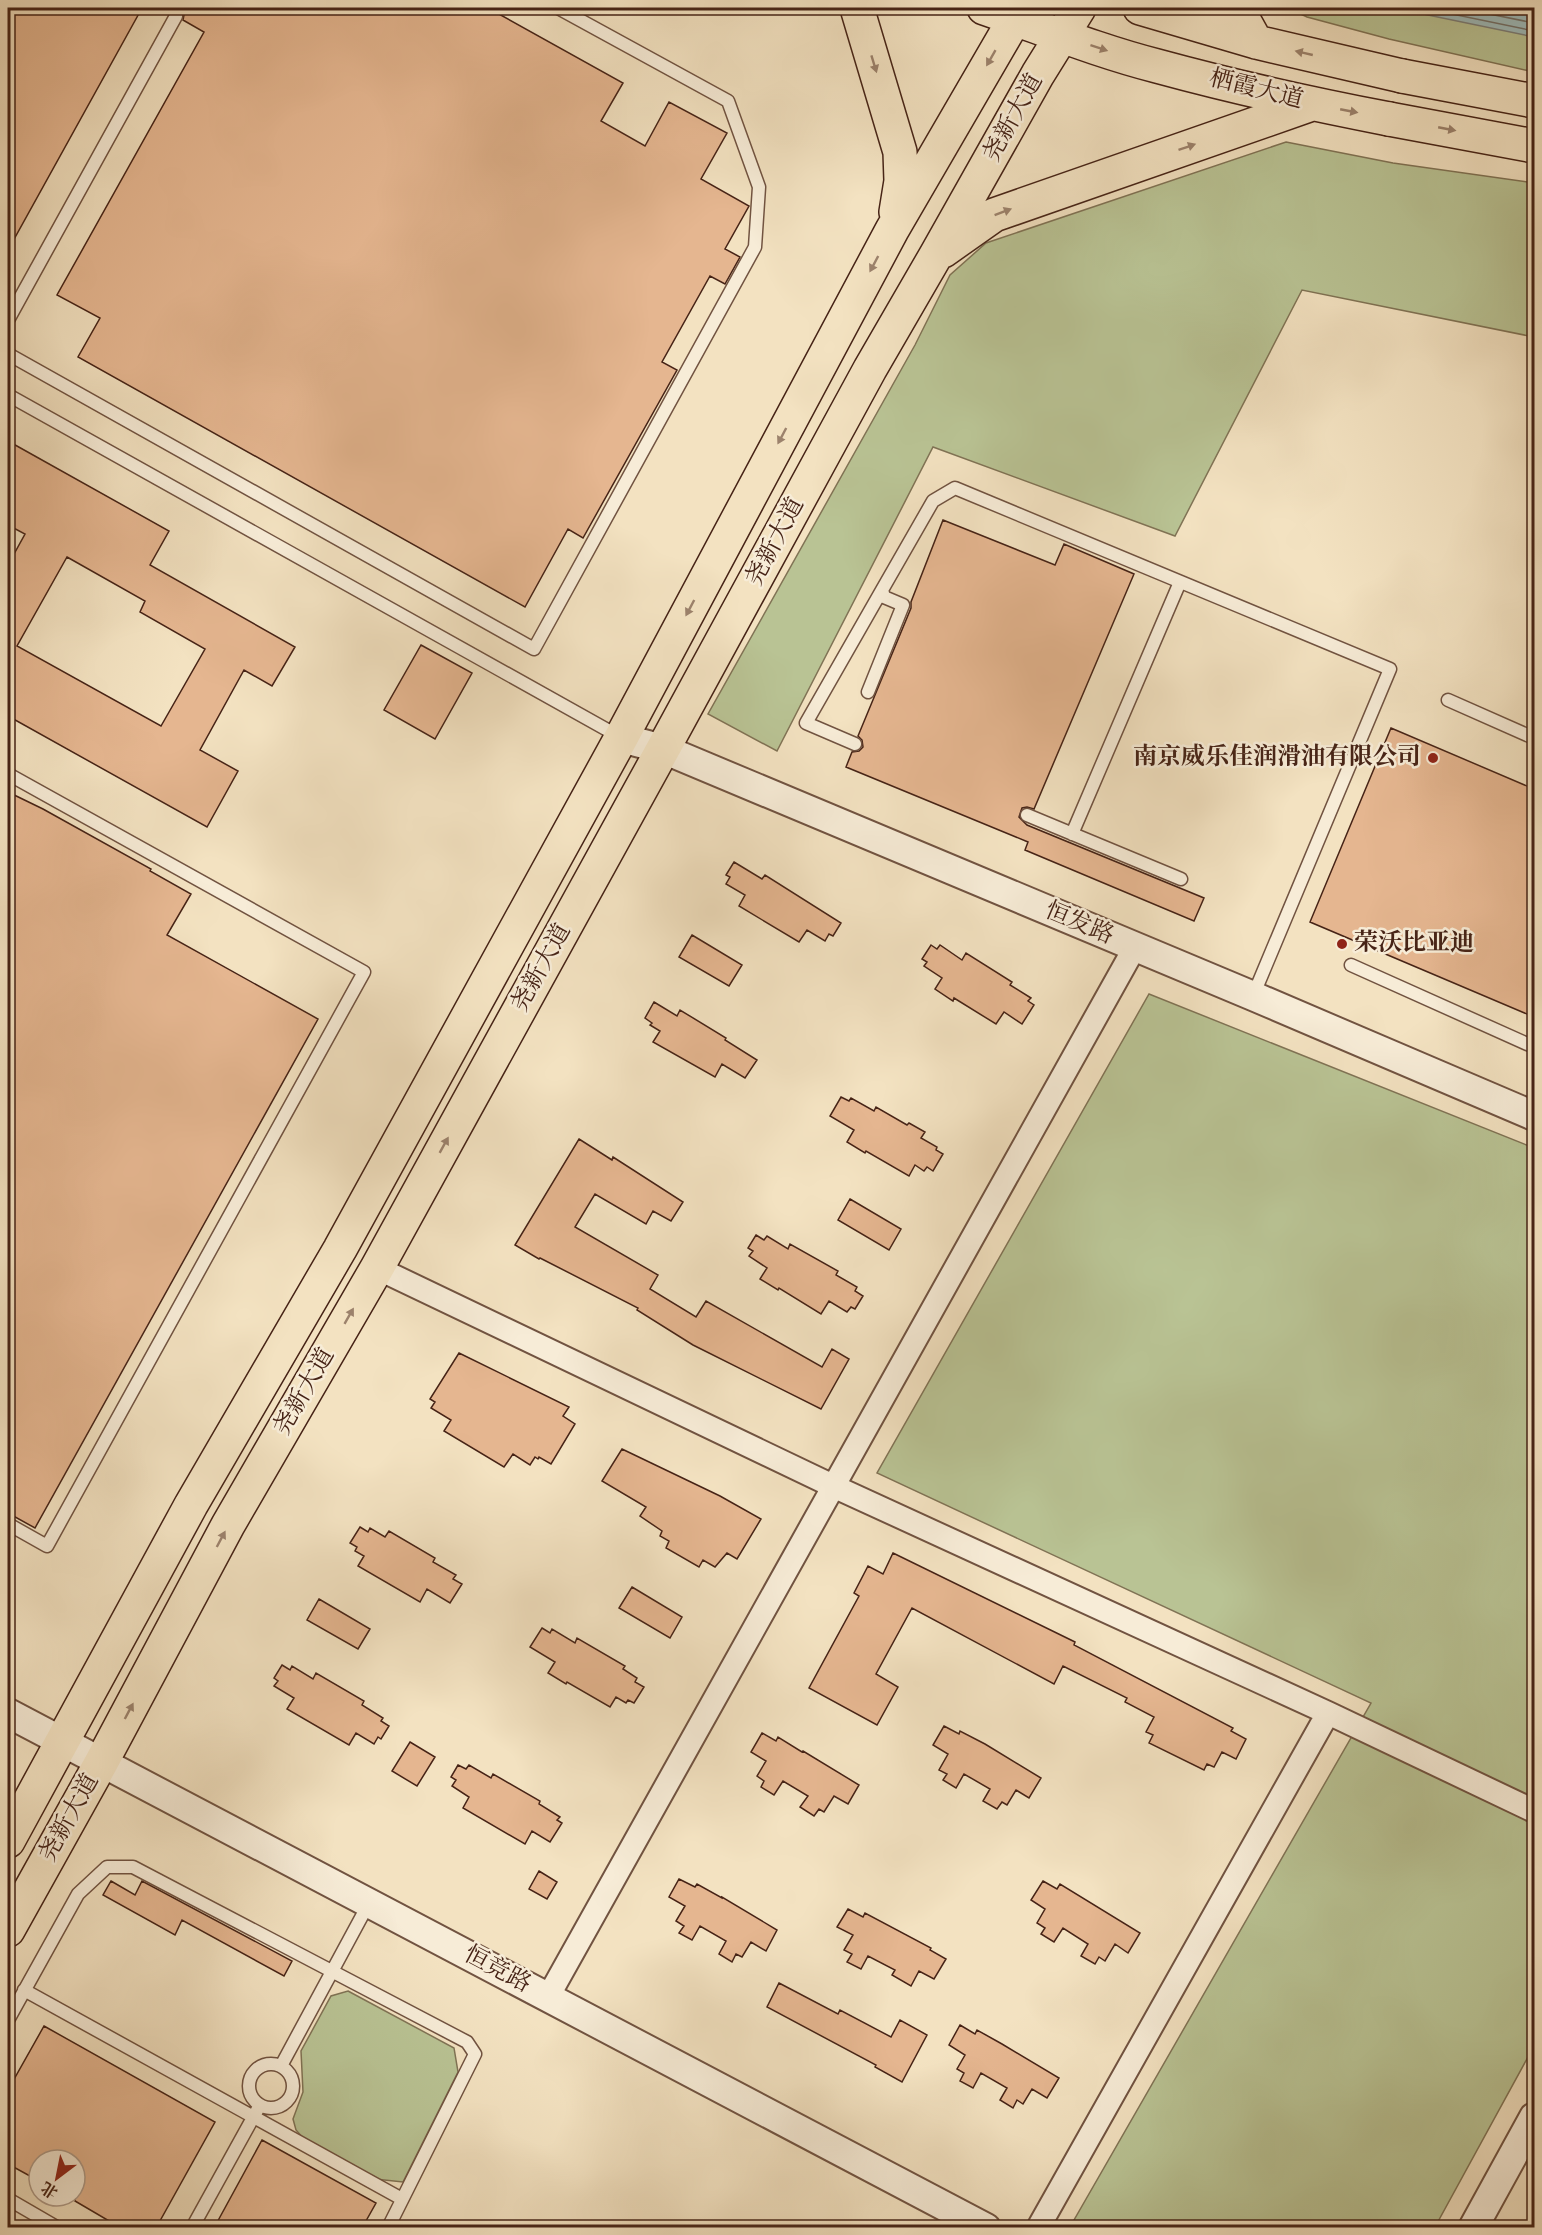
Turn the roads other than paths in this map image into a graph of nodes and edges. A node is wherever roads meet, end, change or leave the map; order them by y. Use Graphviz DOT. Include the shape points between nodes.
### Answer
graph roads {
  1 [pos="558,8"];
  2 [pos="857,8"];
  3 [pos="984,8"];
  4 [pos="1079,8"];
  5 [pos="1140,8"];
  6 [pos="1237,8"];
  7 [pos="1018,13"];
  8 [pos="176,16"];
  9 [pos="1061,36"];
  10 [pos="1256,42"];
  11 [pos="1534,101"];
  12 [pos="1312,104"];
  13 [pos="1534,146"];
  14 [pos="892,230"];
  15 [pos="936,255"];
  16 [pos="8,320"];
  17 [pos="8,354"];
  18 [pos="8,395"];
  19 [pos="1180,582"];
  20 [pos="882,590"];
  21 [pos="868,692"];
  22 [pos="1448,700"];
  23 [pos="621,738"];
  24 [pos="1534,738"];
  25 [pos="855,744"];
  26 [pos="663,749"];
  27 [pos="8,774"];
  28 [pos="1027,815"];
  29 [pos="1072,834"];
  30 [pos="1181,879"];
  31 [pos="1135,947"];
  32 [pos="1351,964"];
  33 [pos="1253,996"];
  34 [pos="1534,1047"];
  35 [pos="1534,1116"];
  36 [pos="377,1268"];
  37 [pos="833,1486"];
  38 [pos="8,1524"];
  39 [pos="8,1713"];
  40 [pos="1328,1713"];
  41 [pos="63,1743"];
  42 [pos="101,1763"];
  43 [pos="1534,1811"];
  44 [pos="8,1841"];
  45 [pos="369,1903"];
  46 [pos="8,1930"];
  47 [pos="332,1972"];
  48 [pos="24,1990"];
  49 [pos="548,1997"];
  50 [pos="8,2020"];
  51 [pos="280,2066"];
  52 [pos="260,2105"];
  53 [pos="253,2117"];
  54 [pos="1534,2117"];
  55 [pos="8,2199"];
  56 [pos="402,2199"];
  57 [pos="58,2228"];
  58 [pos="192,2228"];
  59 [pos="388,2228"];
  60 [pos="986,2228"];
  61 [pos="1038,2228"];
  62 [pos="1473,2228"];
  1 -- 17 [label="lane" via="728,101 759,187 755,247 534,649"];
  2 -- 14 [label="main road, one-way" via="900,152 901,181"];
  3 -- 7 [label="main road, 栖霞大道"];
  4 -- 9 [label="main road, 尧新大道"];
  5 -- 10 [label="main road, 栖霞大道"];
  6 -- 10 [label="main road"];
  7 -- 9 [label="main road, 栖霞大道"];
  7 -- 14 [label="main road, 尧新大道, one-way"];
  8 -- 16 [label="lane"];
  9 -- 12 [label="main road, 栖霞大道, one-way" via="1157,66"];
  9 -- 15 [label="main road, 尧新大道"];
  11 -- 10 [label="main road, 栖霞大道, one-way"];
  12 -- 13 [label="main road, 栖霞大道, one-way"];
  15 -- 12 [label="main road, one-way" via="994,215"];
  14 -- 23 [label="main road, 尧新大道, one-way"];
  15 -- 26 [label="main road, 尧新大道"];
  18 -- 23 [label="lane"];
  19 -- 20 [label="lane" via="956,488 933,501"];
  19 -- 29 [label="lane"];
  19 -- 33 [label="lane" via="1390,669"];
  20 -- 21 [label="lane" via="884,597 903,605"];
  20 -- 25 [label="lane" via="806,723"];
  22 -- 24 [label="lane"];
  23 -- 26 [label="street, 恒发路"];
  23 -- 41 [label="main road, 尧新大道" via="340,1249 191,1505"];
  26 -- 31 [label="street, 恒发路"];
  36 -- 26 [label="main road, 尧新大道, one-way"];
  27 -- 38 [label="lane" via="364,972 47,1546"];
  28 -- 29 [label="lane"];
  29 -- 30 [label="lane"];
  31 -- 33 [label="street, 恒发路"];
  31 -- 37 [label="street"];
  32 -- 34 [label="lane"];
  33 -- 35 [label="street, 恒发路"];
  36 -- 37 [label="street"];
  42 -- 36 [label="main road, 尧新大道, one-way" via="228,1525"];
  37 -- 40 [label="street"];
  37 -- 49 [label="street"];
  39 -- 41 [label="street, 恒竞路"];
  40 -- 43 [label="street"];
  40 -- 61 [label="street"];
  41 -- 42 [label="street, 恒竞路"];
  41 -- 44 [label="main road, 尧新大道"];
  42 -- 45 [label="street, 恒竞路"];
  42 -- 46 [label="main road, 尧新大道"];
  45 -- 47 [label="lane"];
  45 -- 49 [label="street, 恒竞路"];
  47 -- 48 [label="lane" via="133,1867 107,1867 78,1894"];
  47 -- 51 [label="lane"];
  47 -- 56 [label="lane" via="467,2042 475,2054"];
  48 -- 50 [label="lane"];
  48 -- 53 [label="lane"];
  49 -- 60 [label="street, 恒竞路"];
  51 -- 52 [label="lane" via="264,2064 252,2074 249,2090"];
  51 -- 52 [label="lane" via="293,2084 289,2098 271,2108"];
  52 -- 53 [label="lane"];
  53 -- 56 [label="lane"];
  53 -- 58 [label="lane"];
  54 -- 62 [label="street"];
  55 -- 57 [label="lane"];
  56 -- 59 [label="lane"];
}
